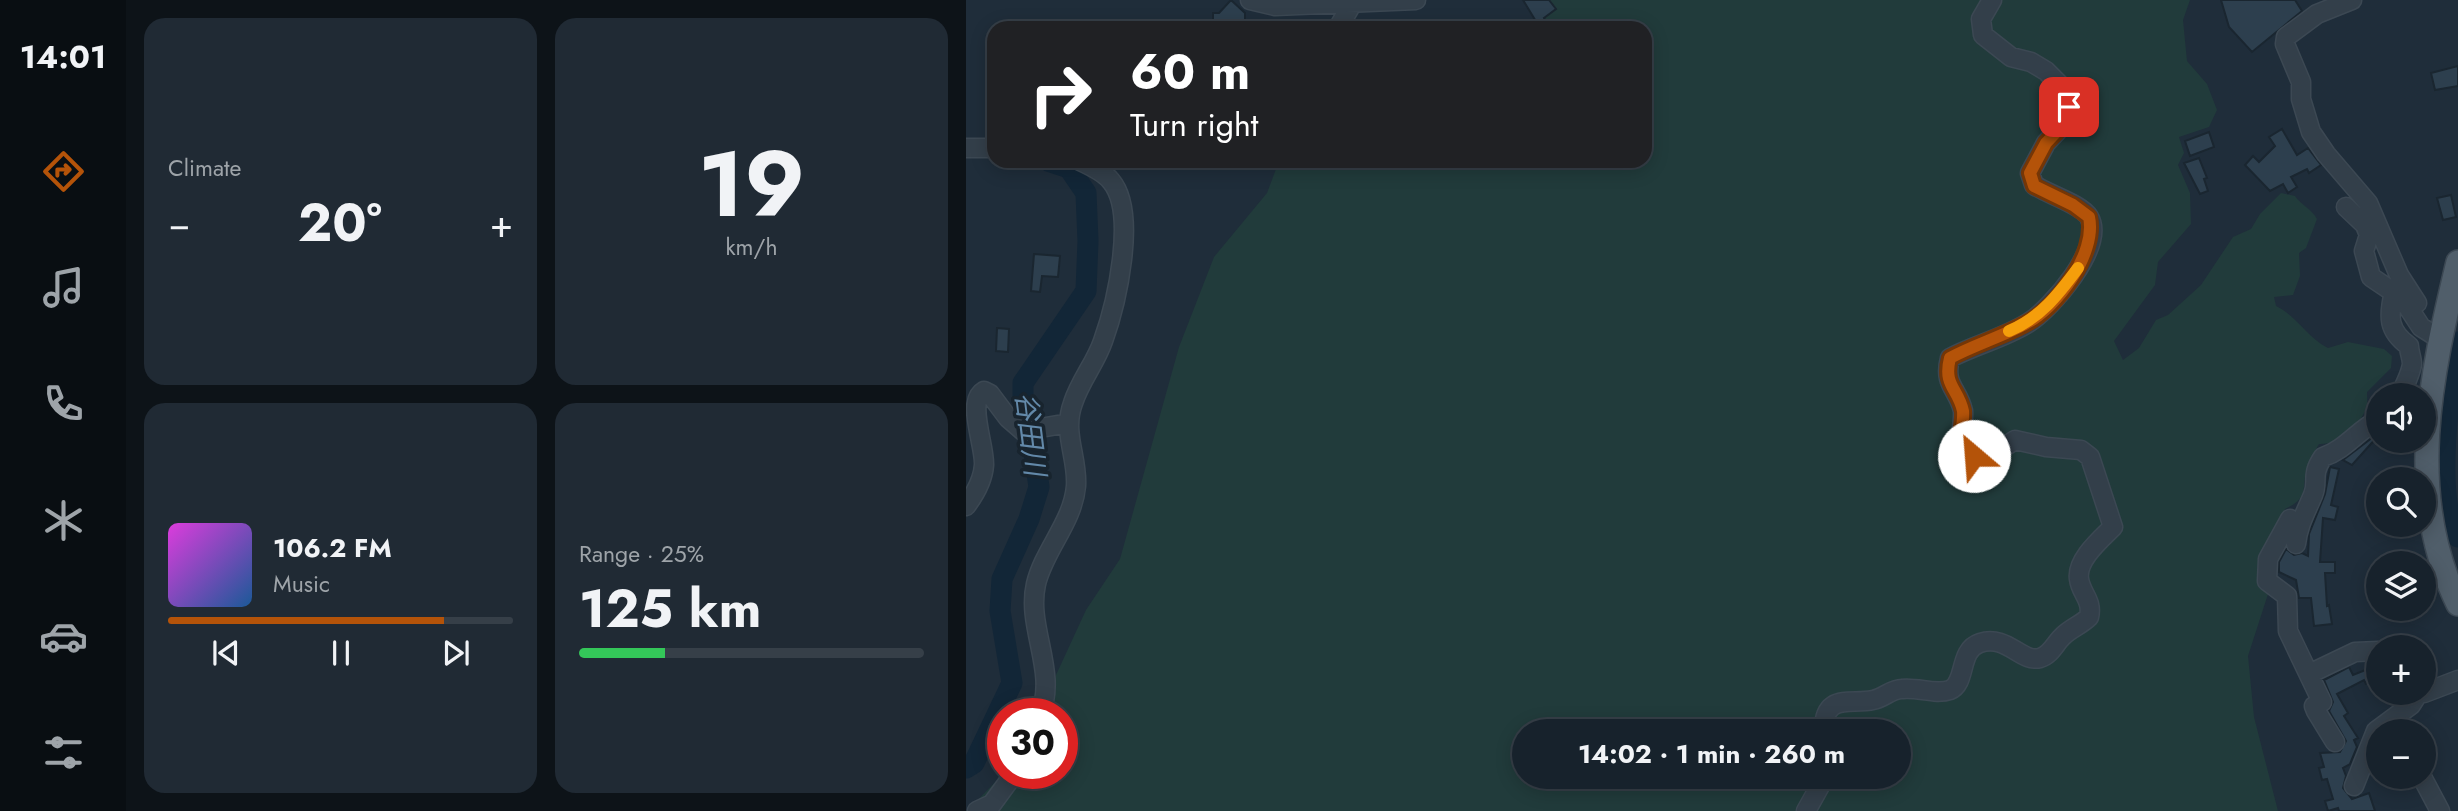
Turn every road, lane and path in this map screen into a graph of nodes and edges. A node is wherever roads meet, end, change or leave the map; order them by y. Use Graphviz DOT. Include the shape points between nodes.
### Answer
graph roads {
  1 [pos="1250,0"];
  2 [pos="1416,0"];
  3 [pos="1992,0"];
  4 [pos="2352,0"];
  5 [pos="1352,4"];
  6 [pos="2313,7"];
  7 [pos="1342,21"];
  8 [pos="966,148"];
  9 [pos="987,148"];
  10 [pos="1091,168"];
  11 [pos="2346,207"];
  12 [pos="2458,262"];
  13 [pos="2394,292"];
  14 [pos="2417,303"];
  15 [pos="2440,339"];
  16 [pos="2408,383"];
  17 [pos="1069,423"];
  18 [pos="2366,425"];
  19 [pos="966,506"];
  20 [pos="2290,519"];
  21 [pos="2296,544"];
  22 [pos="2451,574"];
  23 [pos="2458,604"];
  24 [pos="2366,652"];
  25 [pos="2309,674"];
  26 [pos="2458,680"];
  27 [pos="2436,687"];
  28 [pos="1042,698"];
  29 [pos="2411,705"];
  30 [pos="1824,719"];
  31 [pos="2392,719"];
  32 [pos="2335,742"];
  33 [pos="2366,760"];
  34 [pos="2354,786"];
  35 [pos="1003,789"];
  36 [pos="1818,789"];
  37 [pos="2428,789"];
  38 [pos="978,811"];
  39 [pos="1805,811"];
  40 [pos="2440,811"];
  1 -- 5 [label="street" via="1275,6"];
  2 -- 5 [label="street"];
  3 -- 30 [label="street" via="1981,19 1983,35 2011,57 2046,71 2063,88 2069,107 2062,126 2046,143 2030,173 2034,186 2089,217 2092,231 2084,259 2050,304 2028,323 1950,358 1946,371 1949,385 1964,415 1961,445 1974,456 1989,457 2015,440 2081,450 2090,457 2113,527 2093,549 2078,578 2091,607 2089,617 2040,658 1996,640 1979,643 1971,648 1952,689 1902,689 1870,701 1844,701 1834,705"];
  4 -- 6 [label="street"];
  5 -- 7 [label="street"];
  6 -- 14 [label="street" via="2285,44 2301,82 2305,117 2326,155 2368,203 2399,275"];
  8 -- 9 [label="street"];
  10 -- 17 [label="street" via="1112,182 1123,209 1123,236 1115,302 1103,342 1073,402"];
  11 -- 13 [label="street" via="2369,235 2364,251 2371,277"];
  12 -- 15 [label="main road"];
  13 -- 15 [label="street" via="2407,302 2421,327"];
  13 -- 16 [label="street" via="2389,311 2397,339 2409,346"];
  15 -- 22 [label="main road" via="2431,381 2427,458 2436,540"];
  17 -- 19 [label="street" via="1023,431 990,394 978,394 974,399 984,468"];
  17 -- 28 [label="street" via="1074,495 1036,582 1032,608 1045,672"];
  18 -- 21 [label="street" via="2317,465 2315,489"];
  20 -- 25 [label="street" via="2268,559 2267,581 2287,596 2288,631"];
  22 -- 23 [label="main road"];
  24 -- 25 [label="street" via="2355,652"];
  25 -- 32 [label="street" via="2322,702 2314,706"];
  26 -- 27 [label="street"];
  29 -- 31 [label="street"];
  33 -- 34 [label="street"];
  35 -- 38 [label="street" via="992,804"];
  36 -- 39 [label="street"];
  37 -- 40 [label="street"];
}
